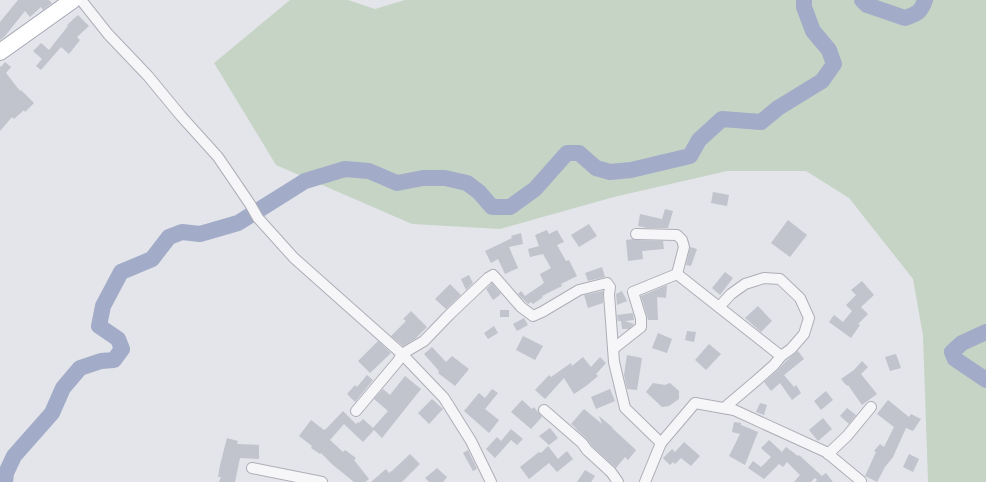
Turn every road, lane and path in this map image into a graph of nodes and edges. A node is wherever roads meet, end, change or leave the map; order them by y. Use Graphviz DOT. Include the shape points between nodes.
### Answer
graph roads {
  1 [pos="73,0"];
  2 [pos="81,0"];
  3 [pos="0,52"];
  4 [pos="636,234"];
  5 [pos="677,274"];
  6 [pos="719,307"];
  7 [pos="613,349"];
  8 [pos="402,354"];
  9 [pos="781,356"];
  10 [pos="871,407"];
  11 [pos="724,408"];
  12 [pos="544,410"];
  13 [pos="356,411"];
  14 [pos="661,442"];
  15 [pos="828,454"];
  16 [pos="252,468"];
  17 [pos="861,481"];
  18 [pos="322,482"];
  19 [pos="491,482"];
  20 [pos="618,482"];
  21 [pos="645,482"];
  1 -- 3 [label="main road"];
  2 -- 8 [label="street" via="108,34 218,157 258,218 294,258"];
  4 -- 5 [label="street" via="677,235 684,247"];
  5 -- 6 [label="street"];
  5 -- 7 [label="street" via="633,292 641,318 641,327"];
  6 -- 9 [label="street"];
  6 -- 9 [label="street" via="731,294 746,284 764,278 780,279 800,298 810,318 804,334"];
  7 -- 8 [label="street" via="610,287 607,282 579,290 533,316 521,307 493,276 424,341"];
  7 -- 14 [label="street" via="625,408"];
  8 -- 13 [label="street"];
  8 -- 19 [label="street" via="444,398 471,441"];
  9 -- 11 [label="street"];
  10 -- 15 [label="street"];
  11 -- 14 [label="street" via="694,403"];
  11 -- 15 [label="street" via="734,410"];
  12 -- 20 [label="street" via="582,443"];
  14 -- 21 [label="street"];
  15 -- 17 [label="street"];
  16 -- 18 [label="street"];
}
